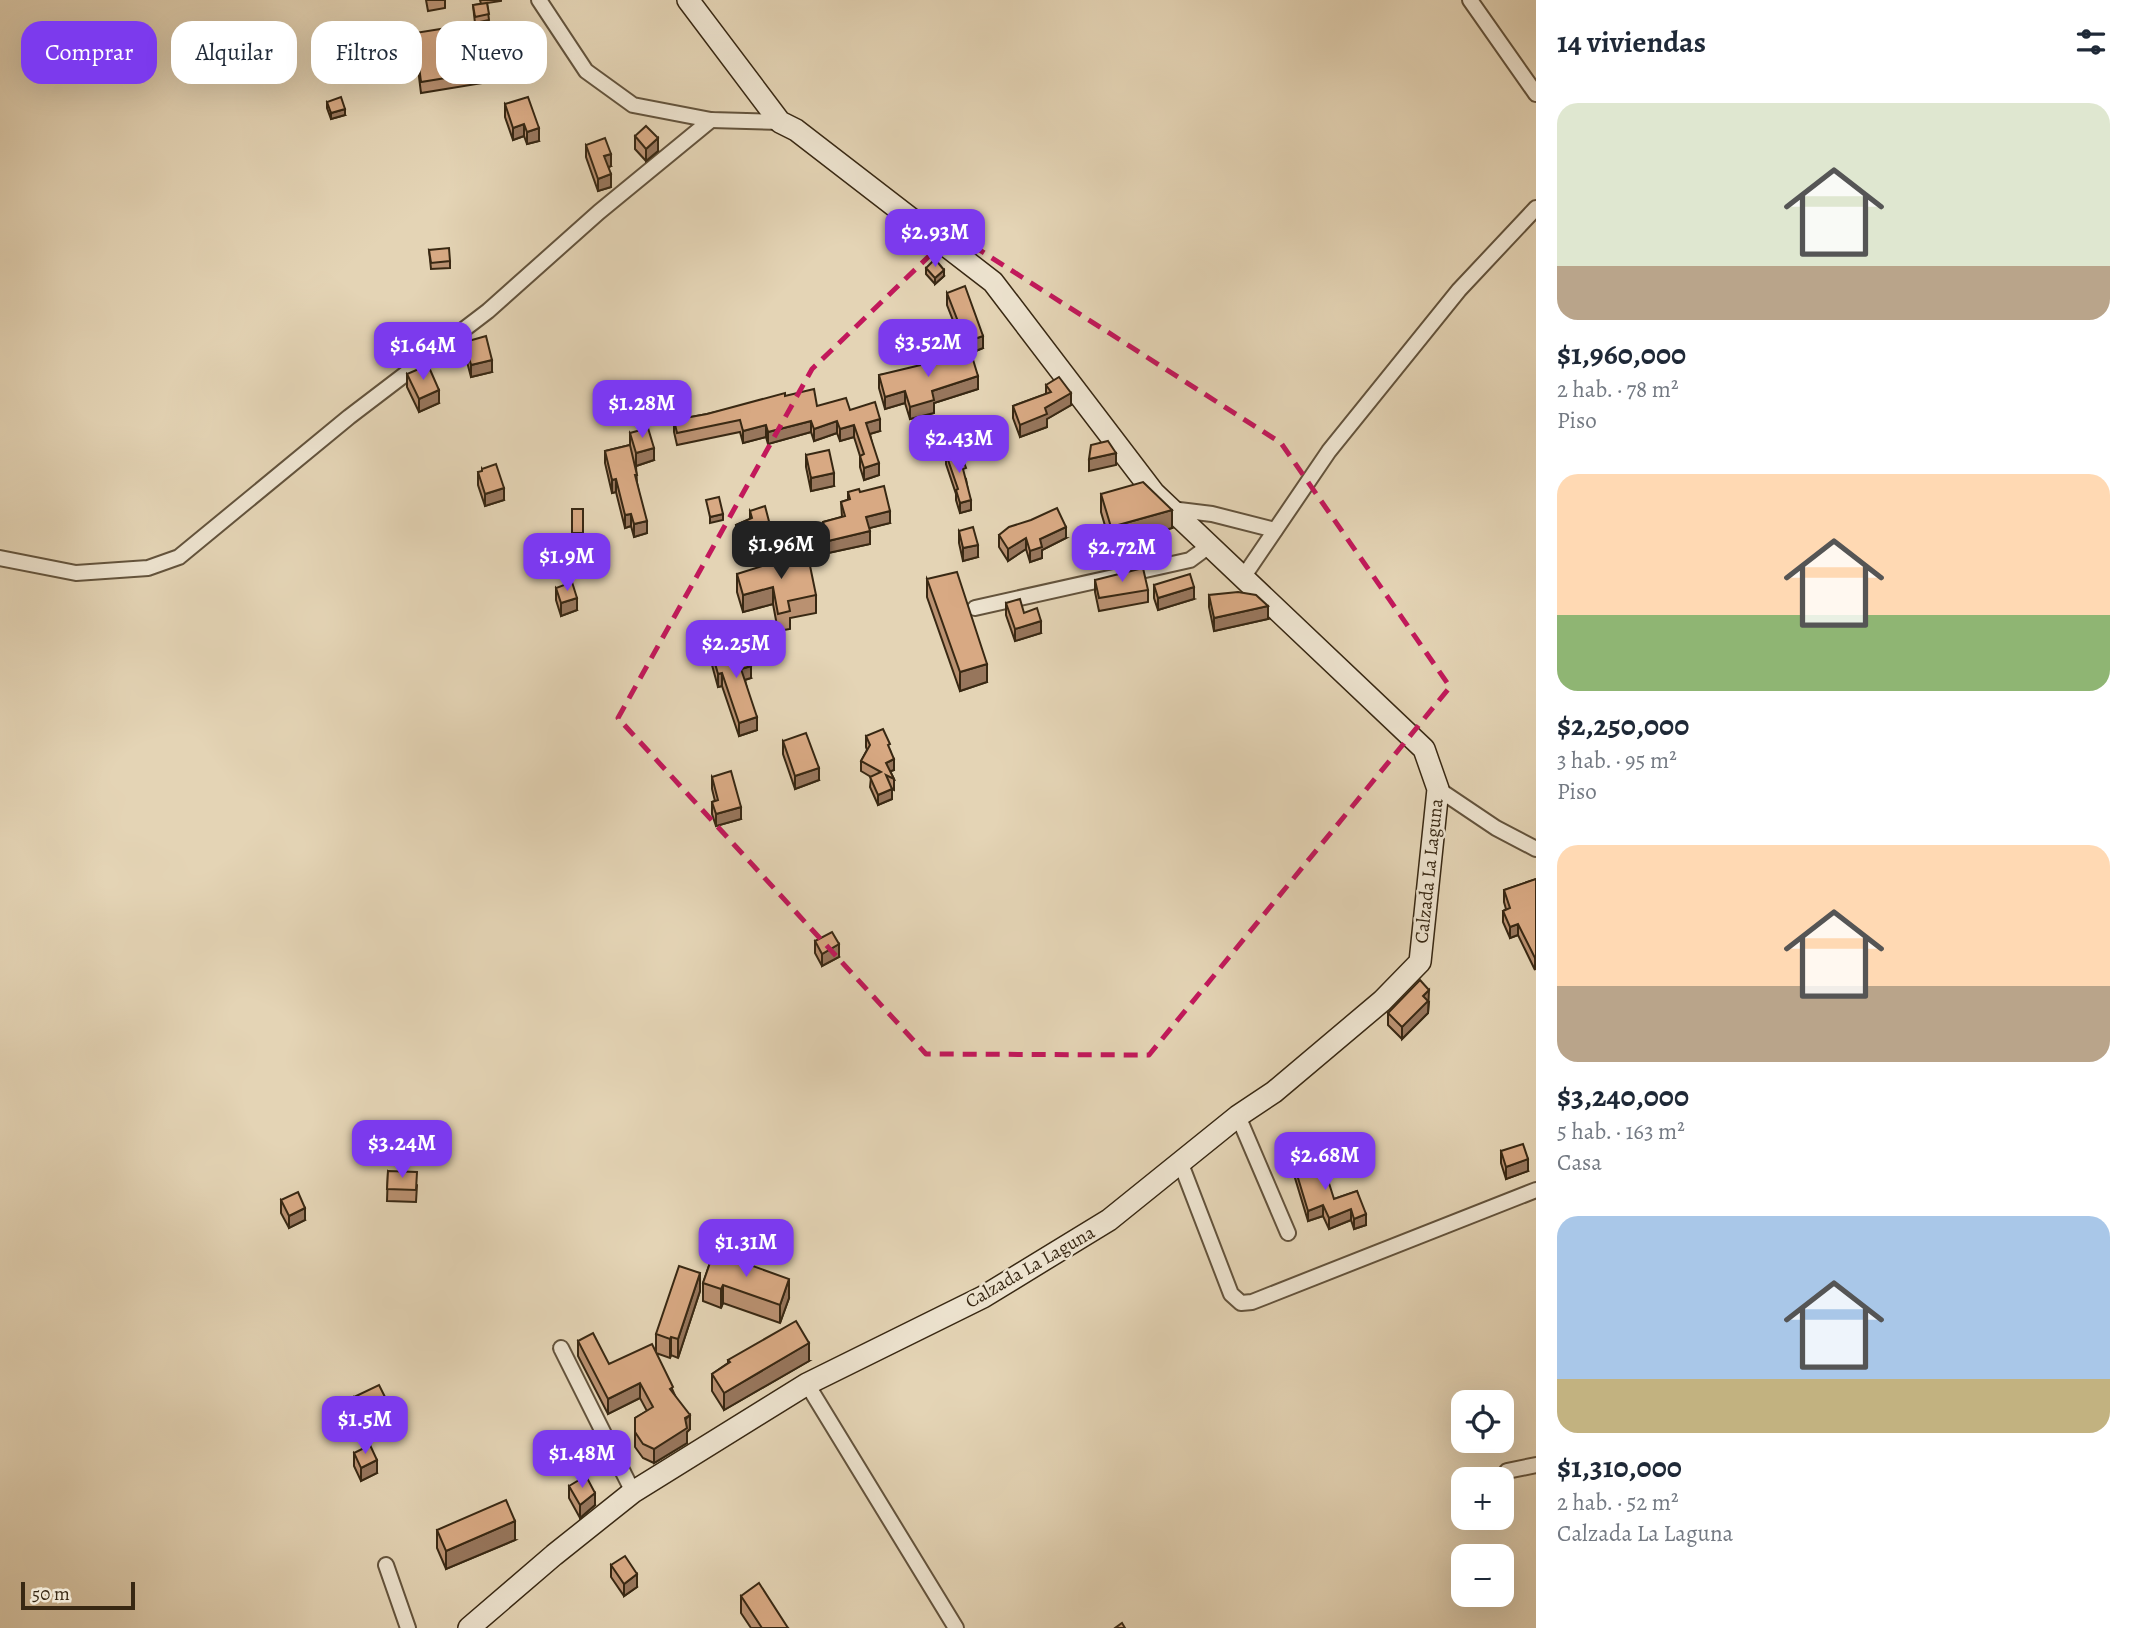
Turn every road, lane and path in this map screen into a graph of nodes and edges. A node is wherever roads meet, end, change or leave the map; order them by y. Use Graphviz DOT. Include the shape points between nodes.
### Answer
graph roads {
  1 [pos="539,0"];
  2 [pos="688,0"];
  3 [pos="1470,0"];
  4 [pos="1536,94"];
  5 [pos="711,120"];
  6 [pos="780,122"];
  7 [pos="1536,208"];
  8 [pos="1171,509"];
  9 [pos="1275,530"];
  10 [pos="1209,546"];
  11 [pos="0,558"];
  12 [pos="1244,576"];
  13 [pos="975,608"];
  14 [pos="1438,789"];
  15 [pos="1536,849"];
  16 [pos="1238,1116"];
  17 [pos="1181,1164"];
  18 [pos="1536,1189"];
  19 [pos="1288,1233"];
  20 [pos="561,1348"];
  21 [pos="807,1384"];
  22 [pos="1536,1465"];
  23 [pos="1514,1470"];
  24 [pos="633,1492"];
  25 [pos="386,1565"];
  26 [pos="408,1628"];
  27 [pos="469,1628"];
  28 [pos="956,1628"];
  1 -- 5 [label="street" via="586,71 633,105"];
  2 -- 6 [label="street"];
  3 -- 4 [label="street"];
  5 -- 6 [label="street"];
  5 -- 11 [label="street" via="488,312 349,417 179,557 148,568 76,573"];
  6 -- 8 [label="street" via="993,282 1154,493"];
  7 -- 9 [label="street" via="1460,290 1329,451"];
  8 -- 9 [label="street"];
  8 -- 10 [label="street"];
  9 -- 12 [label="street"];
  10 -- 12 [label="street"];
  10 -- 13 [label="street" via="1190,560"];
  12 -- 14 [label="street" via="1424,749"];
  14 -- 15 [label="street"];
  14 -- 16 [label="street, Calzada La Laguna" via="1420,962 1382,1001 1274,1092"];
  16 -- 17 [label="street, Calzada La Laguna"];
  16 -- 19 [label="street"];
  17 -- 18 [label="street" via="1223,1276 1241,1303"];
  17 -- 21 [label="street, Calzada La Laguna" via="1109,1220 983,1297"];
  20 -- 24 [label="street"];
  21 -- 24 [label="street, Calzada La Laguna"];
  21 -- 28 [label="street"];
  22 -- 23 [label="street"];
  24 -- 27 [label="street, Calzada La Laguna"];
  25 -- 26 [label="street"];
}
